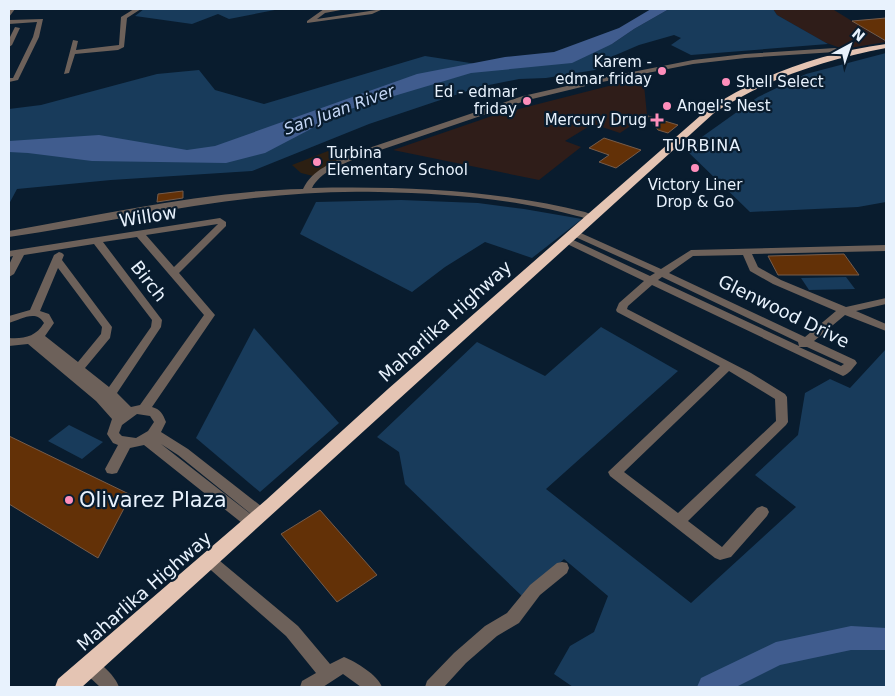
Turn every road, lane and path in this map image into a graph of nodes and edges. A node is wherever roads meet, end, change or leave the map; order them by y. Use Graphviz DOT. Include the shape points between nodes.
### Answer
graph roads {
  1 [pos="12,9"];
  2 [pos="138,9"];
  3 [pos="343,9"];
  4 [pos="363,9"];
  5 [pos="324,10"];
  6 [pos="378,10"];
  7 [pos="9,15"];
  8 [pos="314,17"];
  9 [pos="9,22"];
  10 [pos="39,26"];
  11 [pos="9,28"];
  12 [pos="17,28"];
  13 [pos="74,41"];
  14 [pos="9,45"];
  15 [pos="886,46"];
  16 [pos="72,52"];
  17 [pos="847,53"];
  18 [pos="9,72"];
  19 [pos="18,72"];
  20 [pos="66,73"];
  21 [pos="9,80"];
  22 [pos="306,192"];
  23 [pos="592,218"];
  24 [pos="9,234"];
  25 [pos="140,234"];
  26 [pos="570,237"];
  27 [pos="97,241"];
  28 [pos="60,247"];
  29 [pos="886,248"];
  30 [pos="746,251"];
  31 [pos="20,252"];
  32 [pos="9,254"];
  33 [pos="57,260"];
  34 [pos="662,273"];
  35 [pos="9,274"];
  36 [pos="174,274"];
  37 [pos="650,281"];
  38 [pos="886,302"];
  39 [pos="842,311"];
  40 [pos="34,313"];
  41 [pos="9,320"];
  42 [pos="886,328"];
  43 [pos="34,338"];
  44 [pos="808,341"];
  45 [pos="9,342"];
  46 [pos="796,350"];
  47 [pos="727,366"];
  48 [pos="78,368"];
  49 [pos="110,394"];
  50 [pos="144,410"];
  51 [pos="124,416"];
  52 [pos="150,436"];
  53 [pos="126,443"];
  54 [pos="112,469"];
  55 [pos="762,512"];
  56 [pos="256,519"];
  57 [pos="678,522"];
  58 [pos="209,560"];
  59 [pos="562,568"];
  60 [pos="90,666"];
  61 [pos="328,674"];
  62 [pos="66,687"];
  63 [pos="112,687"];
  64 [pos="308,687"];
  65 [pos="374,687"];
  66 [pos="433,687"];
  1 -- 7 [label="street"];
  2 -- 16 [label="street" via="124,17 122,46"];
  3 -- 5 [label="street"];
  4 -- 6 [label="street"];
  4 -- 8 [label="street"];
  5 -- 8 [label="street"];
  6 -- 8 [label="street" via="309,22"];
  9 -- 10 [label="street" via="41,20"];
  10 -- 12 [label="street"];
  10 -- 19 [label="street"];
  11 -- 12 [label="street"];
  12 -- 14 [label="street"];
  13 -- 16 [label="street"];
  15 -- 17 [label="highway, Maharlika Highway"];
  16 -- 20 [label="street"];
  17 -- 22 [label="street" via="835,50 694,62 569,87 482,112 354,156 312,179"];
  17 -- 23 [label="highway, Maharlika Highway" via="806,64 732,97 698,122"];
  18 -- 19 [label="street"];
  19 -- 21 [label="street" via="15,80"];
  22 -- 23 [label="street" via="377,189 451,193 521,201"];
  22 -- 24 [label="street" via="276,192 188,203"];
  23 -- 26 [label="highway, Maharlika Highway"];
  25 -- 27 [label="street, Willow"];
  25 -- 36 [label="street"];
  25 -- 36 [label="street, Willow" via="220,221 223,224"];
  26 -- 34 [label="street, Glenwood Drive"];
  26 -- 37 [label="street, Glenwood Drive"];
  26 -- 56 [label="highway, Maharlika Highway"];
  27 -- 28 [label="street, Willow"];
  27 -- 49 [label="street, Birch" via="157,320 156,327"];
  28 -- 31 [label="street, Willow"];
  28 -- 33 [label="street"];
  29 -- 30 [label="street"];
  30 -- 34 [label="street" via="691,253"];
  30 -- 39 [label="street" via="754,269"];
  31 -- 32 [label="street, Willow"];
  31 -- 35 [label="street"];
  33 -- 40 [label="street"];
  33 -- 48 [label="street" via="107,327 106,335"];
  34 -- 37 [label="street"];
  34 -- 44 [label="street, Glenwood Drive"];
  36 -- 50 [label="street" via="210,315"];
  37 -- 46 [label="street, Glenwood Drive"];
  37 -- 47 [label="street" via="621,310"];
  38 -- 39 [label="street"];
  39 -- 42 [label="street"];
  39 -- 44 [label="street"];
  40 -- 41 [label="street"];
  40 -- 43 [label="street" via="45,316 49,323"];
  43 -- 45 [label="street"];
  43 -- 48 [label="street"];
  43 -- 51 [label="street"];
  44 -- 46 [label="street"];
  44 -- 46 [label="street, Glenwood Drive" via="851,363 843,372"];
  47 -- 57 [label="street" via="781,398 782,422"];
  47 -- 57 [label="street" via="615,472"];
  48 -- 49 [label="street"];
  49 -- 51 [label="street"];
  50 -- 51 [label="street"];
  50 -- 52 [label="street" via="159,417 160,422"];
  51 -- 53 [label="street" via="115,424 113,434"];
  52 -- 53 [label="street"];
  52 -- 56 [label="street"];
  53 -- 54 [label="street"];
  55 -- 57 [label="street" via="726,553 720,554"];
  56 -- 58 [label="highway, Maharlika Highway"];
  58 -- 60 [label="highway, Maharlika Highway"];
  58 -- 61 [label="street" via="292,632"];
  59 -- 66 [label="street" via="535,590 513,618 491,631"];
  60 -- 62 [label="highway, Maharlika Highway"];
  60 -- 63 [label="street"];
  61 -- 64 [label="street"];
  61 -- 65 [label="street" via="344,665"];
}
